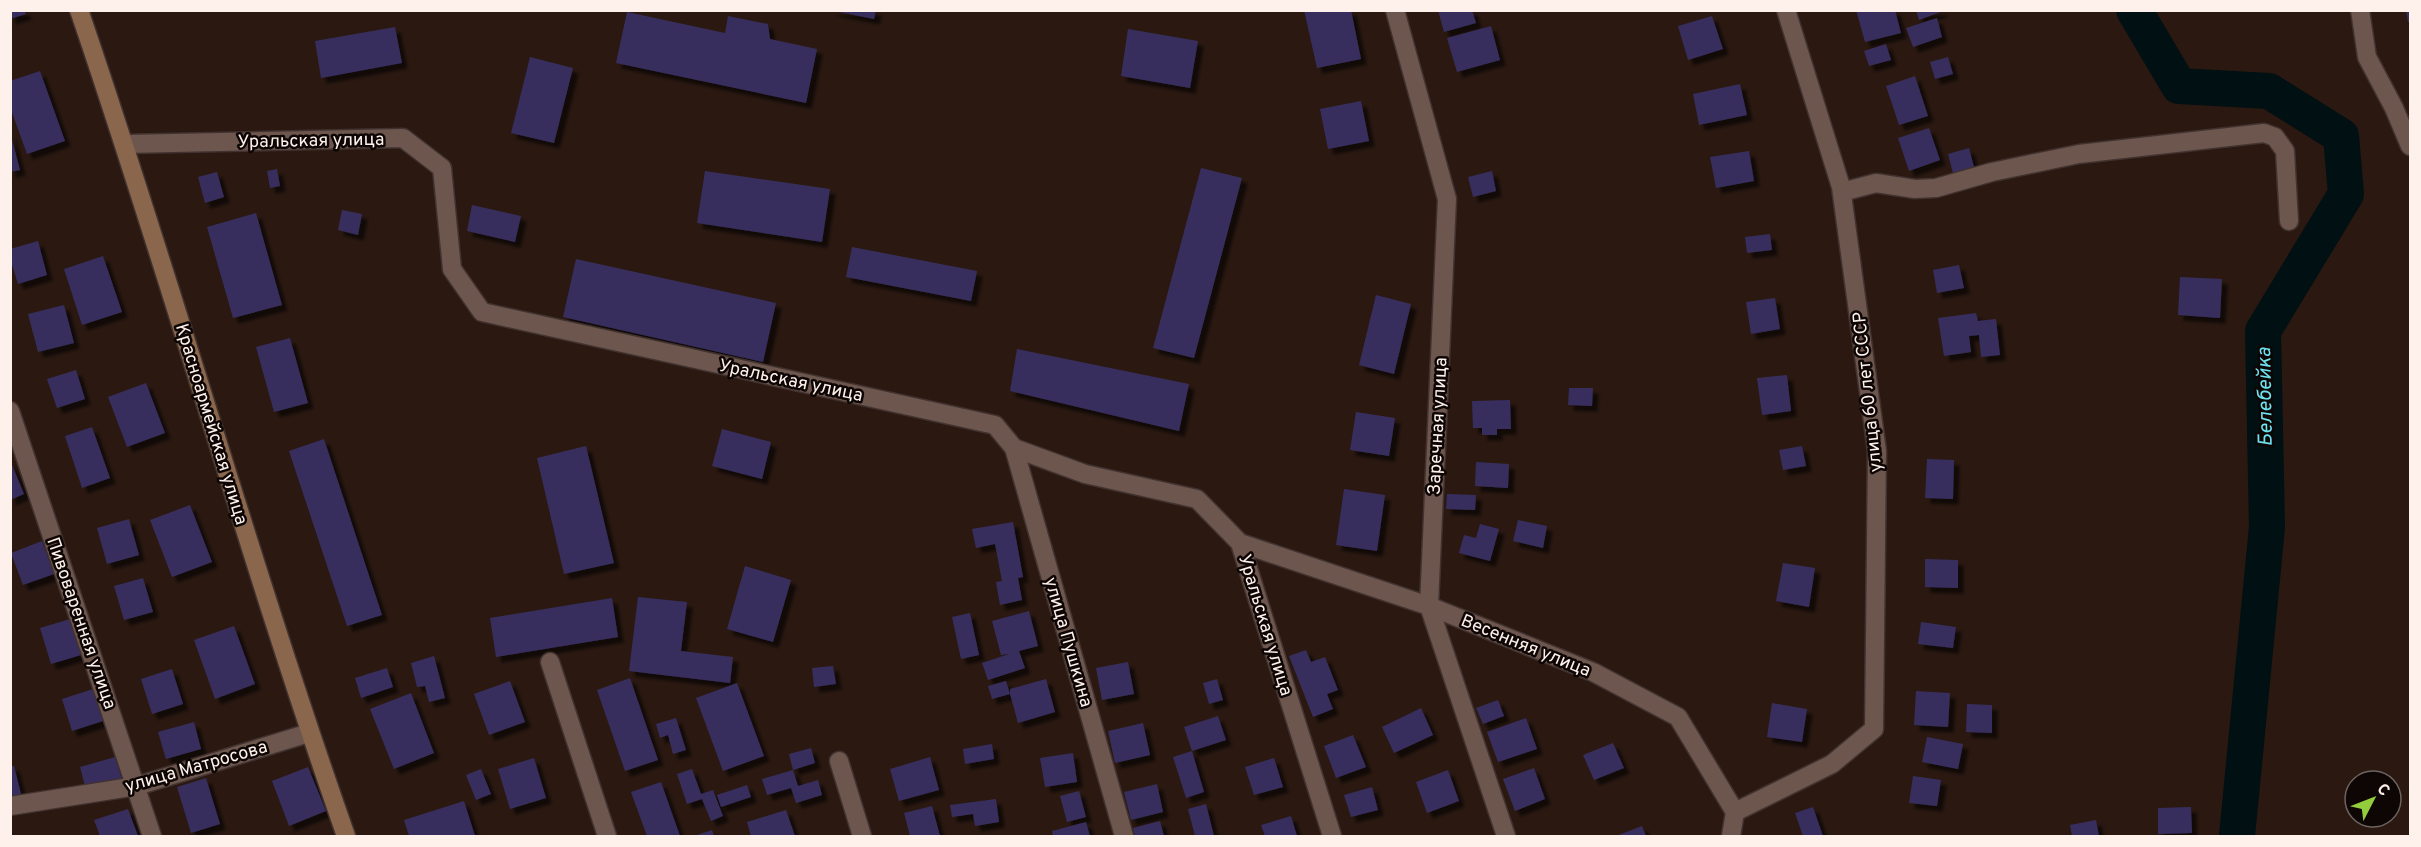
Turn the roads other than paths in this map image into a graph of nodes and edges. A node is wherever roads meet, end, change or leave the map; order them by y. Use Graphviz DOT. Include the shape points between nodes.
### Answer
graph roads {
  1 [pos="79,10"];
  2 [pos="1395,10"];
  3 [pos="1786,10"];
  4 [pos="2360,10"];
  5 [pos="125,144"];
  6 [pos="2410,146"];
  7 [pos="1842,192"];
  8 [pos="2289,221"];
  9 [pos="10,411"];
  10 [pos="1014,448"];
  11 [pos="1240,543"];
  12 [pos="1429,606"];
  13 [pos="550,662"];
  14 [pos="309,733"];
  15 [pos="839,760"];
  16 [pos="136,786"];
  17 [pos="10,806"];
  18 [pos="1735,812"];
  19 [pos="152,837"];
  20 [pos="346,837"];
  21 [pos="608,837"];
  22 [pos="862,837"];
  23 [pos="1124,837"];
  24 [pos="1332,837"];
  25 [pos="1506,837"];
  26 [pos="1731,837"];
  1 -- 5 [label="main road, Красноармейская улица"];
  2 -- 12 [label="street, Заречная улица" via="1447,199"];
  3 -- 7 [label="street, улица 60 лет СССР"];
  4 -- 6 [label="street" via="2367,57"];
  5 -- 10 [label="street, Уральская улица" via="403,138 442,168 452,269 483,312 995,425"];
  5 -- 14 [label="main road, Красноармейская улица"];
  7 -- 8 [label="street" via="1876,183 1936,188 2079,154 2264,133 2275,137 2285,151"];
  7 -- 18 [label="street, улица 60 лет СССР" via="1877,451 1874,729 1832,764"];
  9 -- 16 [label="street, Пивоваренная улица"];
  10 -- 11 [label="street, Уральская улица" via="1085,474 1197,499"];
  10 -- 23 [label="street, улица Пушкина"];
  11 -- 12 [label="street, Весенняя улица"];
  11 -- 24 [label="street, Уральская улица"];
  12 -- 18 [label="street, Весенняя улица" via="1593,672 1678,717"];
  12 -- 25 [label="street, Заречная улица"];
  13 -- 21 [label="street"];
  14 -- 16 [label="street, улица Матросова"];
  14 -- 20 [label="main road, Красноармейская улица"];
  15 -- 22 [label="street"];
  16 -- 17 [label="street, улица Матросова"];
  16 -- 19 [label="street, Пивоваренная улица"];
  18 -- 26 [label="street"];
}
